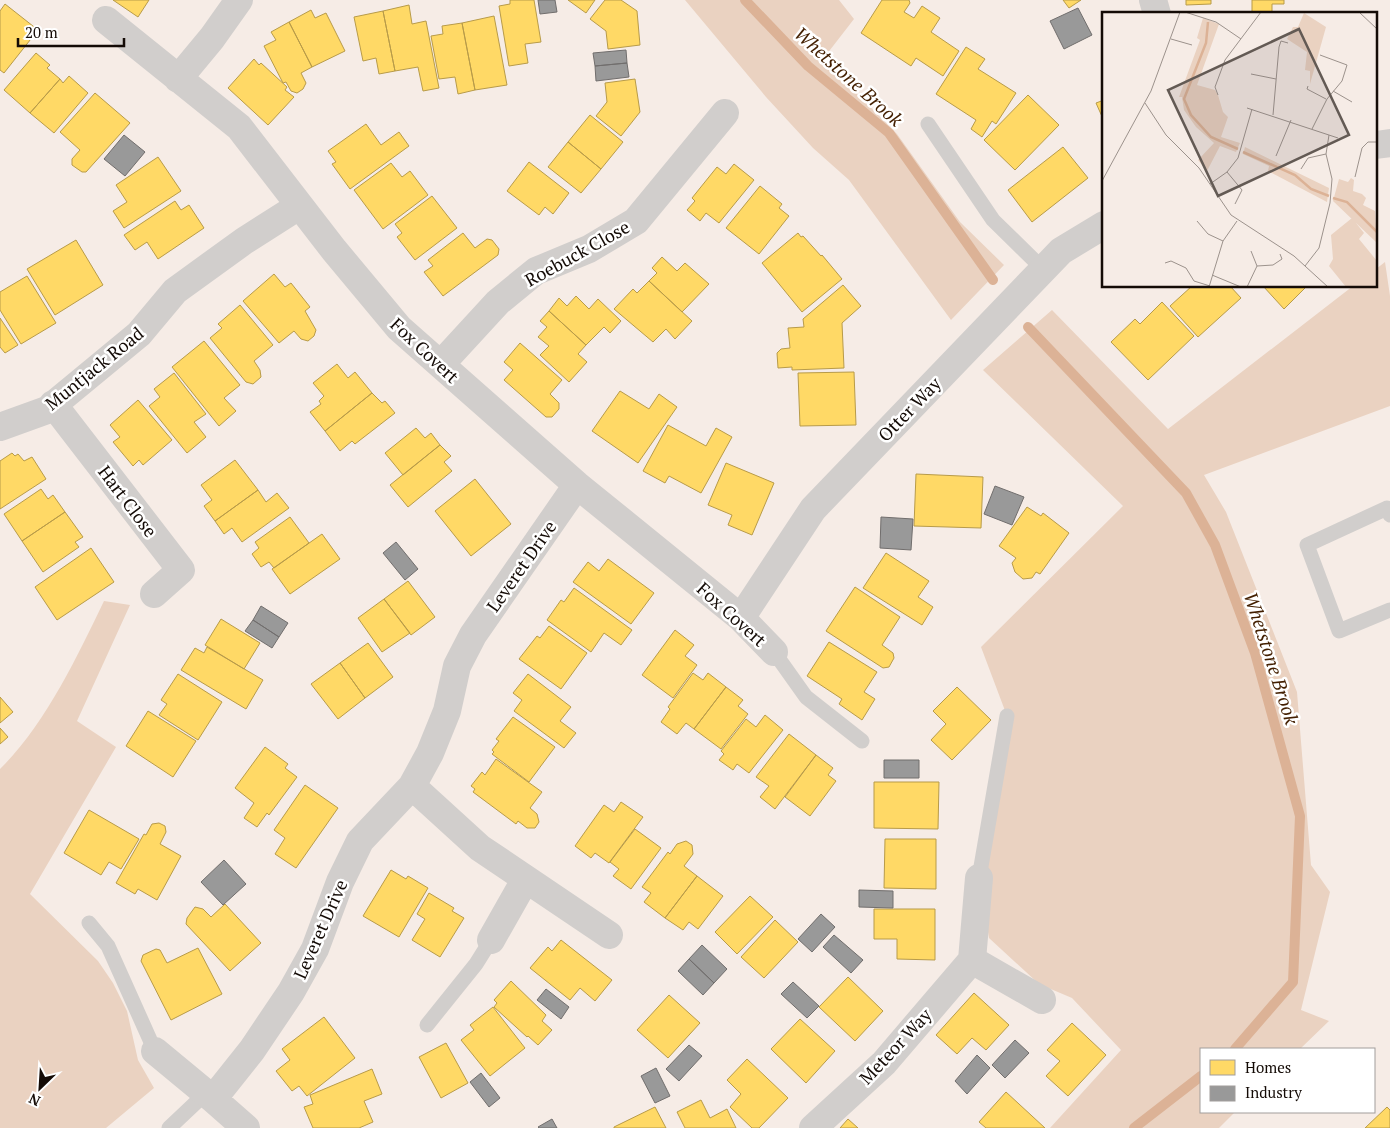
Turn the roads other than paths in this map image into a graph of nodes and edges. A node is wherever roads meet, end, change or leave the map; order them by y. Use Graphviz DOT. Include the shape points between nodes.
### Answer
graph roads {
  1 [pos="239,0"];
  2 [pos="1153,0"];
  3 [pos="1157,12"];
  4 [pos="106,20"];
  5 [pos="178,79"];
  6 [pos="725,113"];
  7 [pos="928,124"];
  8 [pos="299,206"];
  9 [pos="1102,226"];
  10 [pos="1043,269"];
  11 [pos="441,364"];
  12 [pos="53,404"];
  13 [pos="0,427"];
  14 [pos="577,485"];
  15 [pos="1390,515"];
  16 [pos="154,594"];
  17 [pos="1390,610"];
  18 [pos="742,618"];
  19 [pos="774,652"];
  20 [pos="1007,716"];
  21 [pos="862,741"];
  22 [pos="412,786"];
  23 [pos="979,878"];
  24 [pos="525,880"];
  25 [pos="88,923"];
  26 [pos="609,935"];
  27 [pos="491,940"];
  28 [pos="972,960"];
  29 [pos="1042,1000"];
  30 [pos="427,1026"];
  31 [pos="155,1051"];
  32 [pos="210,1096"];
  33 [pos="169,1128"];
  34 [pos="246,1128"];
  35 [pos="813,1128"];
  1 -- 5 [label="street"];
  2 -- 3 [label="street"];
  4 -- 5 [label="street, Fox Covert"];
  5 -- 8 [label="street, Fox Covert" via="239,127"];
  6 -- 11 [label="street, Roebuck Close" via="636,221 589,249 536,271 498,302"];
  7 -- 10 [label="lane" via="993,220"];
  8 -- 11 [label="street, Fox Covert" via="399,328"];
  8 -- 12 [label="street, Muntjack Road" via="175,291 139,334"];
  9 -- 10 [label="street, Otter Way" via="1061,251"];
  10 -- 18 [label="street, Otter Way" via="814,509"];
  11 -- 14 [label="street, Fox Covert"];
  12 -- 13 [label="street, Muntjack Road" via="47,410"];
  12 -- 16 [label="street, Hart Close" via="181,570"];
  14 -- 18 [label="street, Fox Covert"];
  14 -- 22 [label="street, Leveret Drive" via="473,635 457,666 447,711 434,745"];
  15 -- 17 [label="lane" via="1387,508 1308,545 1339,630"];
  18 -- 19 [label="street, Fox Covert"];
  19 -- 21 [label="lane" via="806,697"];
  20 -- 23 [label="lane"];
  22 -- 24 [label="street" via="480,848"];
  22 -- 32 [label="street, Leveret Drive" via="360,842 340,882 315,948 291,992 252,1050"];
  23 -- 28 [label="street"];
  24 -- 26 [label="street"];
  24 -- 27 [label="street"];
  25 -- 31 [label="lane" via="108,946"];
  27 -- 30 [label="lane"];
  28 -- 29 [label="street"];
  28 -- 35 [label="street, Meteor Way" via="884,1063"];
  31 -- 32 [label="street"];
  32 -- 33 [label="lane"];
  32 -- 34 [label="street"];
}
